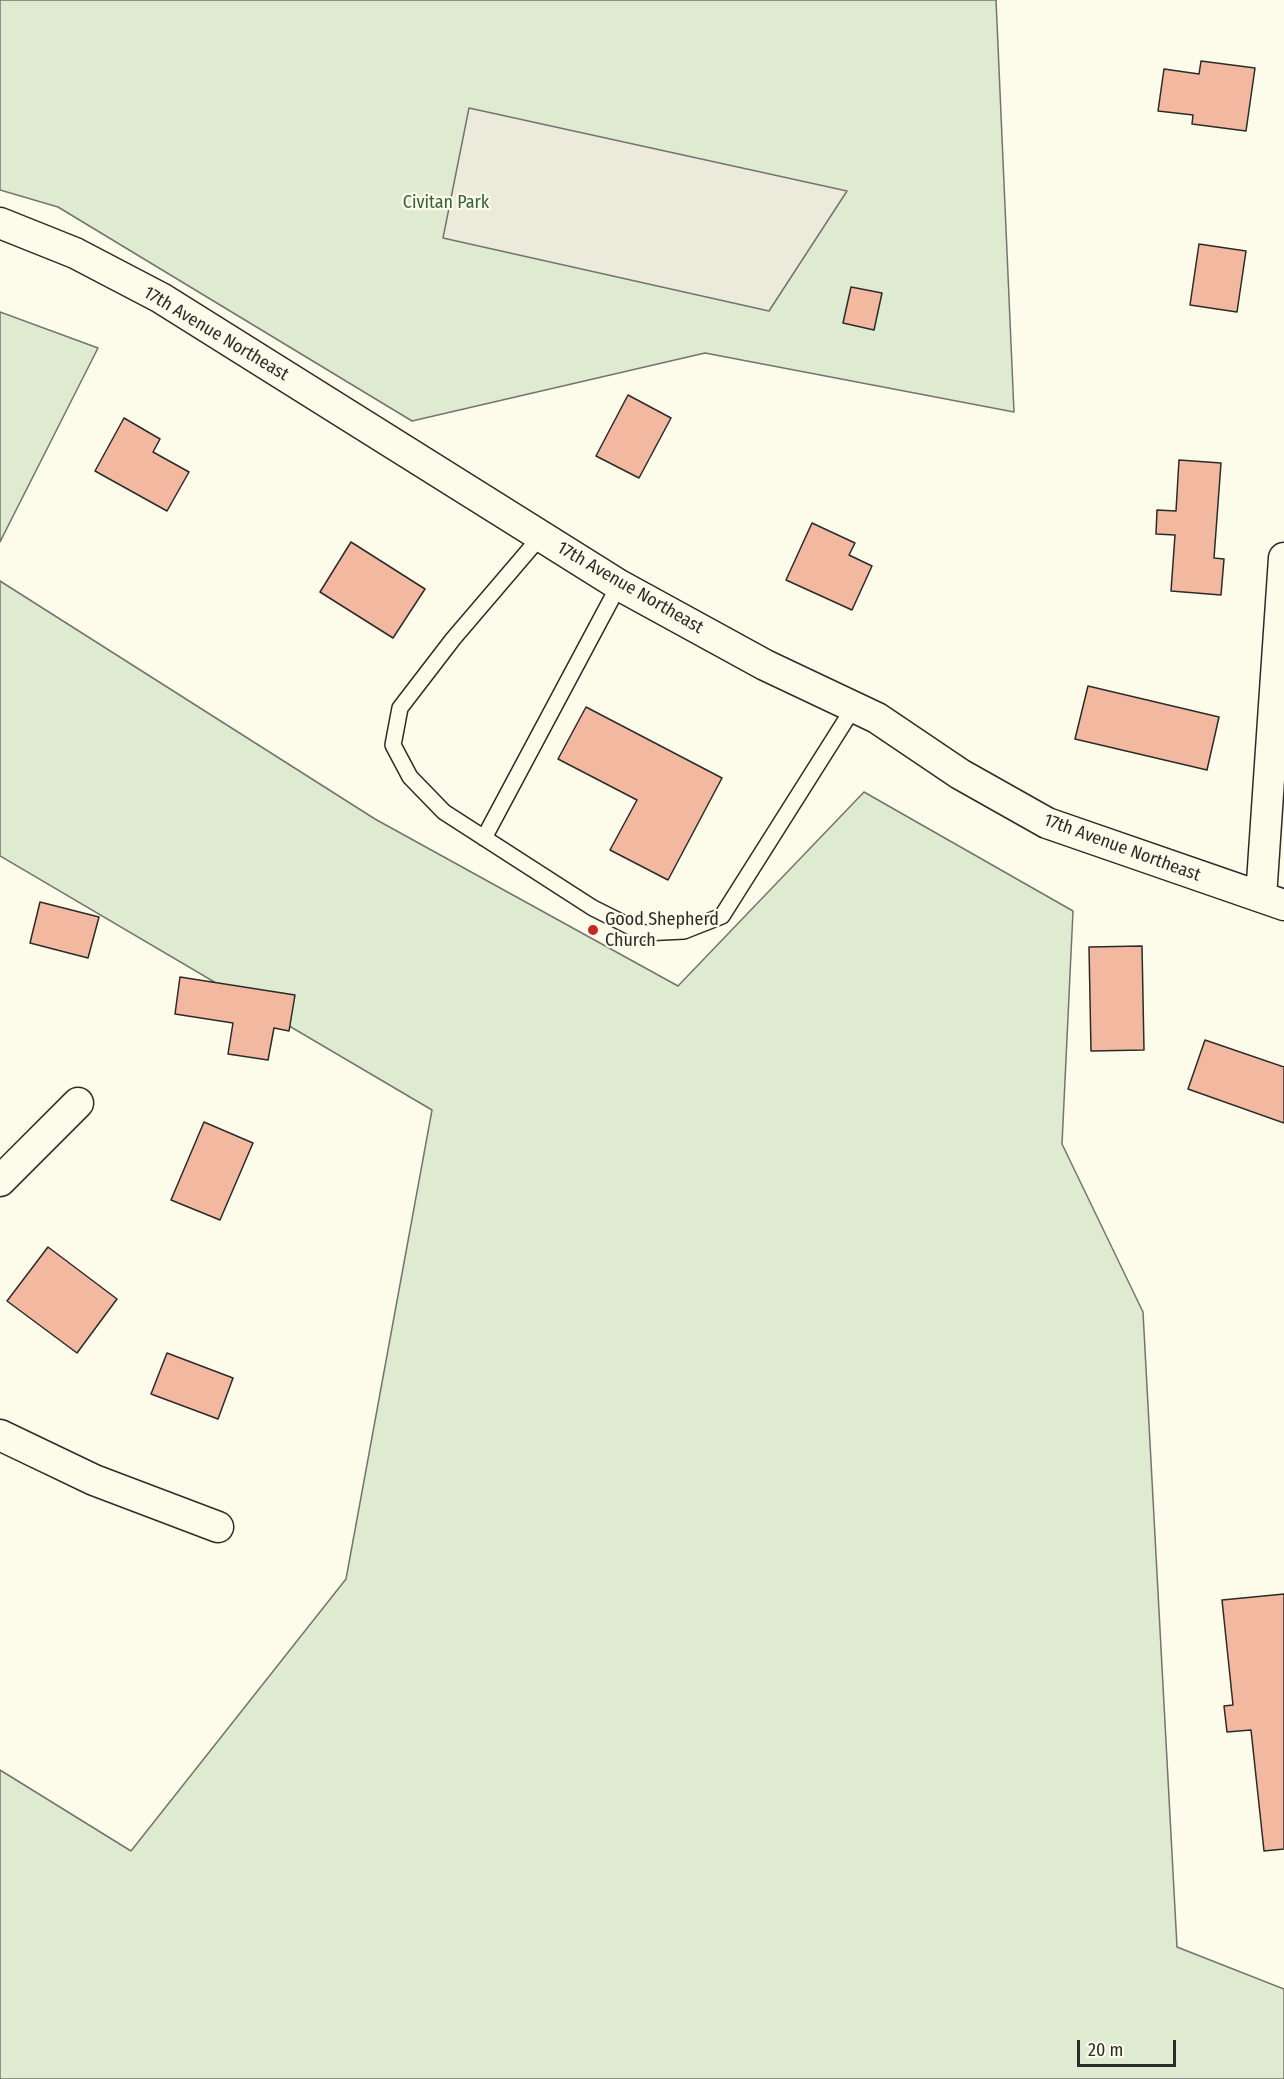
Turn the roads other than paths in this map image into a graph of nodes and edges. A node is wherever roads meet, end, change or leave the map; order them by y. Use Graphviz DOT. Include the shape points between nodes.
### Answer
graph roads {
  1 [pos="0,223"];
  2 [pos="541,536"];
  3 [pos="1284,558"];
  4 [pos="619,585"];
  5 [pos="854,707"];
  6 [pos="484,838"];
  7 [pos="1273,901"];
  8 [pos="78,1103"];
  9 [pos="0,1181"];
  10 [pos="0,1435"];
  11 [pos="218,1527"];
  1 -- 2 [label="street, 17th Avenue Northeast" via="75,253 161,297"];
  2 -- 4 [label="street, 17th Avenue Northeast"];
  2 -- 6 [label="lane" via="400,708 393,744 410,777 444,812"];
  3 -- 7 [label="street"];
  4 -- 5 [label="street, 17th Avenue Northeast" via="765,665"];
  4 -- 6 [label="lane"];
  5 -- 6 [label="lane" via="722,916 684,931 643,933 592,908"];
  5 -- 7 [label="street, 17th Avenue Northeast" via="1047,823"];
  8 -- 9 [label="street"];
  10 -- 11 [label="street" via="94,1480"];
}
